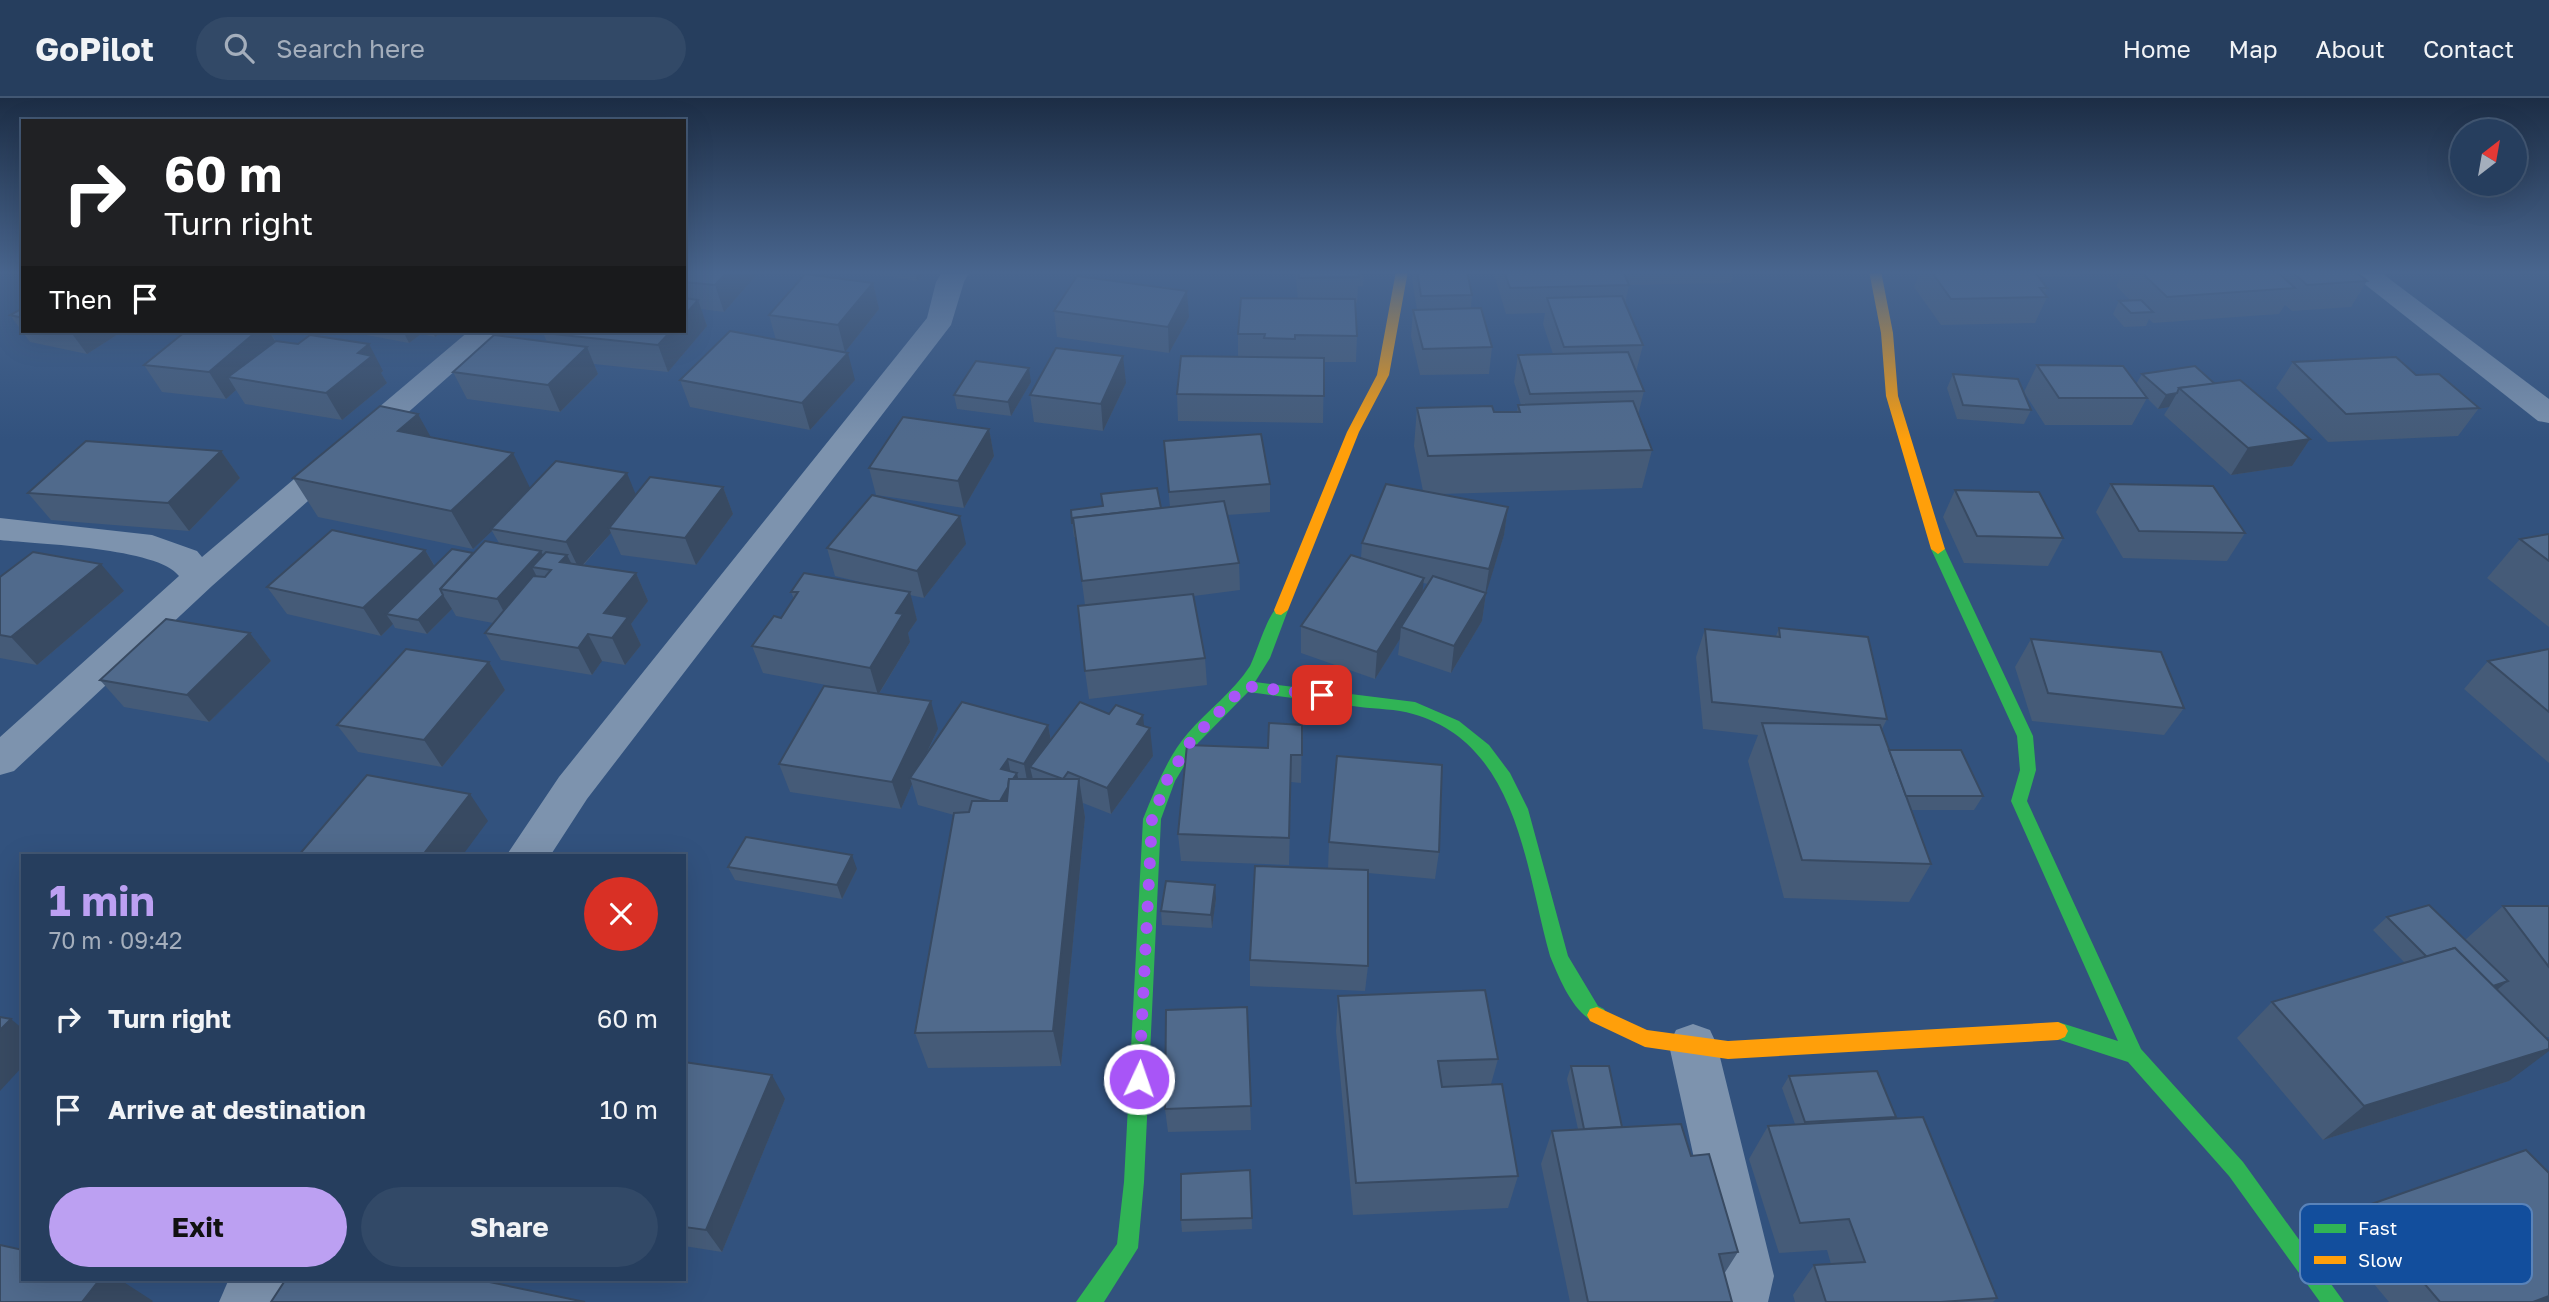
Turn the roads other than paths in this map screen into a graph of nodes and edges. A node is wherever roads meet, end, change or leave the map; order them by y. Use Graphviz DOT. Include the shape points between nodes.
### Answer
graph roads {
  1 [pos="935,327"];
  2 [pos="1391,327"];
  3 [pos="1886,327"];
  4 [pos="2435,327"];
  5 [pos="484,333"];
  6 [pos="2549,414"];
  7 [pos="0,529"];
  8 [pos="199,578"];
  9 [pos="1245,686"];
  10 [pos="0,760"];
  11 [pos="528,854"];
  12 [pos="1693,1045"];
  13 [pos="2134,1055"];
  14 [pos="2300,1257"];
  15 [pos="258,1281"];
  16 [pos="2320,1284"];
  17 [pos="1102,1300"];
  18 [pos="246,1302"];
  19 [pos="1741,1302"];
  20 [pos="2333,1302"];
  1 -- 11 [label="street" via="573,788"];
  2 -- 9 [label="street" via="1380,384 1353,432 1262,658"];
  3 -- 13 [label="street" via="1892,396 1941,557 2025,736 2028,769 2019,801"];
  4 -- 6 [label="street"];
  5 -- 8 [label="street"];
  7 -- 8 [label="street" via="152,546 185,559"];
  8 -- 10 [label="street"];
  9 -- 12 [label="street" via="1415,708 1468,733 1498,764 1528,830 1560,959 1591,1012 1644,1038"];
  9 -- 17 [label="street" via="1192,739 1167,780 1152,819 1135,1182 1127,1248"];
  12 -- 13 [label="street" via="1728,1050 2053,1029"];
  12 -- 19 [label="street" via="1746,1276"];
  13 -- 14 [label="street" via="2236,1169"];
  15 -- 18 [label="street"];
  16 -- 20 [label="street"];
}
